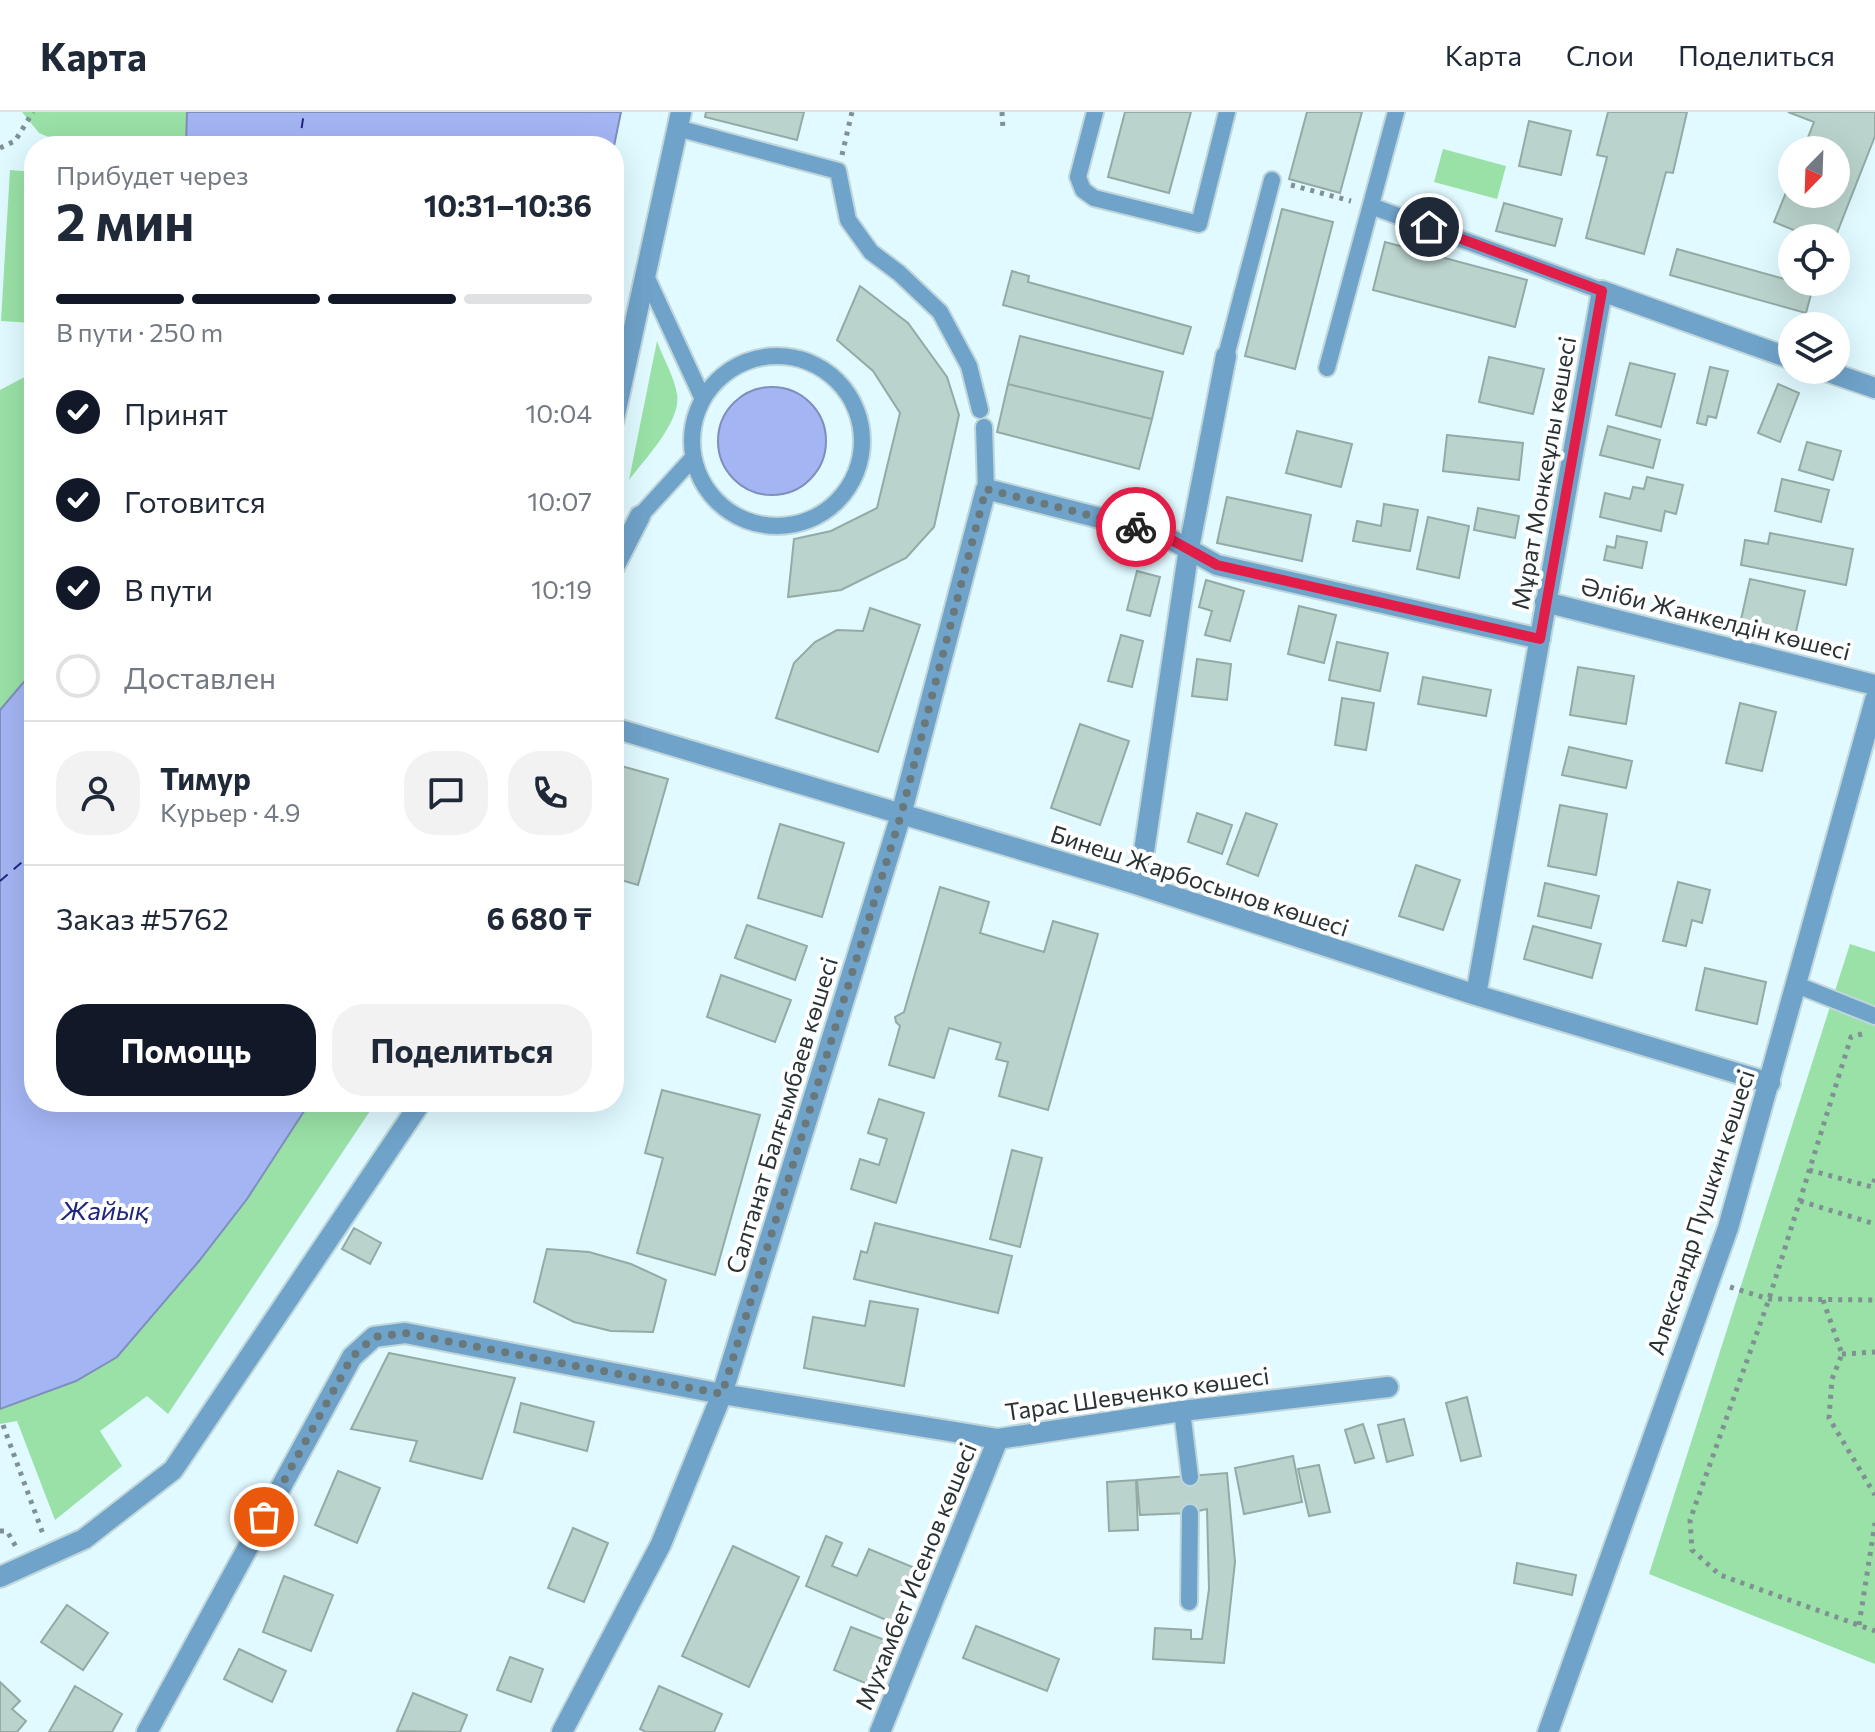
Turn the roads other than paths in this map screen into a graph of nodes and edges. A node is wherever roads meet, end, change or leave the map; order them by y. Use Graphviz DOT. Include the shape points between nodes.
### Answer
graph roads {
  1 [pos="1095,112"];
  2 [pos="1227,112"];
  3 [pos="1396,112"];
  4 [pos="679,120"];
  5 [pos="1272,180"];
  6 [pos="1371,206"];
  7 [pos="646,276"];
  8 [pos="1602,291"];
  9 [pos="1778,354"];
  10 [pos="1226,356"];
  11 [pos="1327,368"];
  12 [pos="624,374"];
  13 [pos="1850,379"];
  14 [pos="1875,388"];
  15 [pos="702,397"];
  16 [pos="692,459"];
  17 [pos="986,489"];
  18 [pos="640,516"];
  19 [pos="624,547"];
  20 [pos="1189,548"];
  21 [pos="1545,602"];
  22 [pos="1540,639"];
  23 [pos="1875,685"];
  24 [pos="1875,700"];
  25 [pos="624,731"];
  26 [pos="901,815"];
  27 [pos="1139,885"];
  28 [pos="1797,985"];
  29 [pos="1476,995"];
  30 [pos="1875,1016"];
  31 [pos="1770,1083"];
  32 [pos="414,1112"];
  33 [pos="1388,1387"];
  34 [pos="722,1394"];
  35 [pos="1182,1411"];
  36 [pos="998,1439"];
  37 [pos="1190,1477"];
  38 [pos="1190,1513"];
  39 [pos="0,1577"];
  40 [pos="1189,1602"];
  41 [pos="147,1732"];
  42 [pos="562,1732"];
  43 [pos="880,1732"];
  44 [pos="1548,1732"];
  1 -- 2 [label="lane" via="1078,177 1083,190 1094,198 1199,224"];
  3 -- 6 [label="lane"];
  4 -- 7 [label="street"];
  4 -- 17 [label="lane" via="838,171 848,220 871,252 940,312 969,366 982,419"];
  5 -- 10 [label="lane"];
  6 -- 8 [label="lane"];
  6 -- 11 [label="lane"];
  7 -- 12 [label="street"];
  7 -- 15 [label="lane"];
  8 -- 9 [label="street"];
  8 -- 21 [label="street, Мұрат Монкеұлы көшесі"];
  10 -- 20 [label="street"];
  13 -- 14 [label="street"];
  15 -- 16 [label="lane" via="691,427"];
  15 -- 16 [label="lane" via="723,373 751,358 783,354 813,363 839,381 856,407 863,439 858,470 842,497 817,517 787,527 755,524 726,511 704,488"];
  16 -- 18 [label="lane"];
  17 -- 20 [label="street" via="1159,533"];
  17 -- 26 [label="street, Салтанат Балғымбаев көшесі"];
  18 -- 19 [label="street"];
  20 -- 22 [label="street" via="1217,565"];
  20 -- 27 [label="street"];
  21 -- 22 [label="street, Мұрат Монкеұлы көшесі"];
  21 -- 23 [label="street, Әліби Жанкелдін көшесі"];
  22 -- 29 [label="street, Мұрат Монкеұлы көшесі"];
  24 -- 28 [label="street, Александр Пушкин көшесі"];
  25 -- 26 [label="street, Бинеш Жарбосынов көшесі"];
  26 -- 27 [label="street, Бинеш Жарбосынов көшесі"];
  26 -- 34 [label="street, Салтанат Балғымбаев көшесі"];
  27 -- 29 [label="street, Бинеш Жарбосынов көшесі"];
  28 -- 30 [label="lane"];
  28 -- 31 [label="street, Александр Пушкин көшесі"];
  29 -- 31 [label="street, Бинеш Жарбосынов көшесі"];
  31 -- 44 [label="street, Александр Пушкин көшесі" via="1728,1228"];
  32 -- 39 [label="street" via="173,1470 84,1539"];
  33 -- 35 [label="street, Тарас Шевченко көшесі"];
  34 -- 36 [label="street, Тарас Шевченко көшесі"];
  34 -- 41 [label="street, Тарас Шевченко көшесі" via="405,1333 374,1337 352,1357"];
  34 -- 42 [label="street, Салтанат Балғымбаев көшесі" via="661,1544"];
  35 -- 36 [label="street, Тарас Шевченко көшесі"];
  35 -- 37 [label="lane"];
  36 -- 43 [label="street, Мухамбет Исенов көшесі"];
  38 -- 40 [label="lane"];
}
